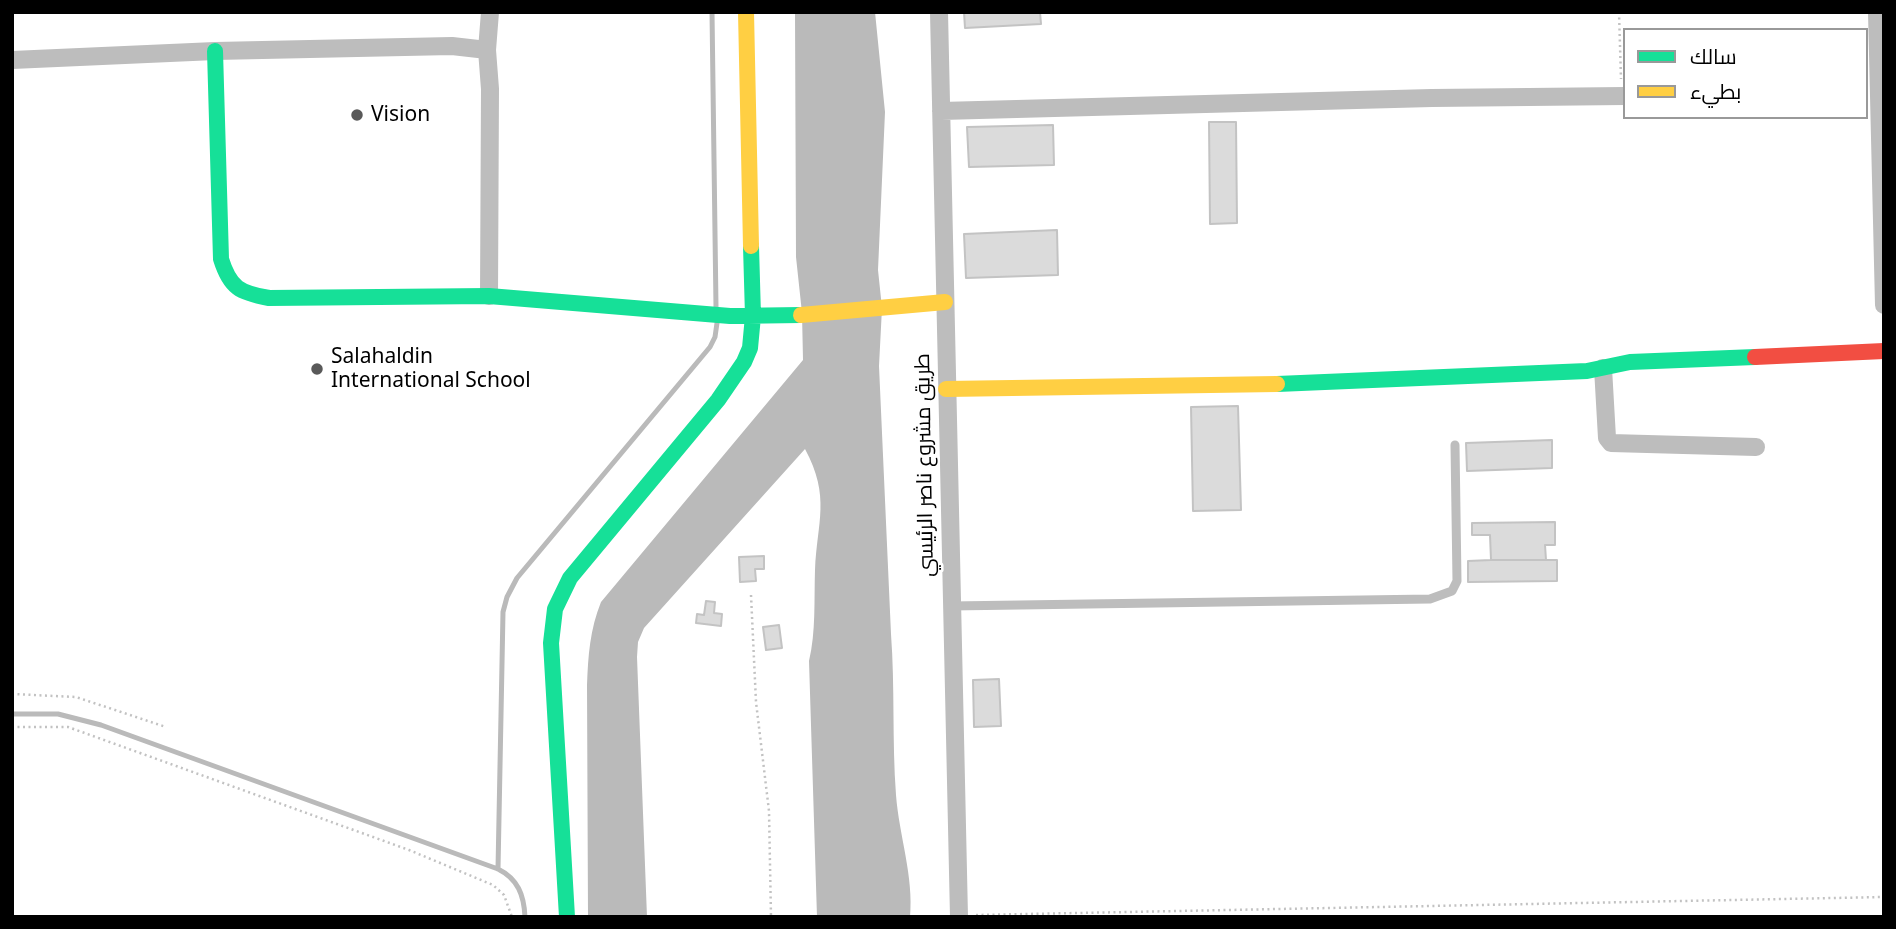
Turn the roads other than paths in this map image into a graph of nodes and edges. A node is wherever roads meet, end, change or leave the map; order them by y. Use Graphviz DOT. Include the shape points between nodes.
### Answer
graph roads {
  1 [pos="490,12"];
  2 [pos="746,12"];
  3 [pos="939,12"];
  4 [pos="1877,12"];
  5 [pos="487,50"];
  6 [pos="215,51"];
  7 [pos="12,60"];
  8 [pos="1873,89"];
  9 [pos="1623,96"];
  10 [pos="941,111"];
  11 [pos="489,296"];
  12 [pos="944,302"];
  13 [pos="1884,305"];
  14 [pos="752,316"];
  15 [pos="1884,351"];
  16 [pos="1603,368"];
  17 [pos="946,389"];
  18 [pos="1455,445"];
  19 [pos="1756,447"];
  20 [pos="951,606"];
  21 [pos="959,916"];
  22 [pos="566,917"];
  1 -- 5 [label="street"];
  2 -- 14 [label="street"];
  3 -- 10 [label="street, طريق مشروع ناصر الرئيسي"];
  4 -- 8 [label="street"];
  5 -- 6 [label="street" via="452,46"];
  5 -- 11 [label="street"];
  6 -- 7 [label="street"];
  6 -- 11 [label="street" via="221,259 225,277 237,290 269,298"];
  8 -- 13 [label="street"];
  9 -- 10 [label="street"];
  10 -- 12 [label="street, طريق مشروع ناصر الرئيسي"];
  11 -- 14 [label="street"];
  12 -- 14 [label="street"];
  12 -- 17 [label="street, طريق مشروع ناصر الرئيسي"];
  14 -- 22 [label="street" via="750,348 719,400 556,601 551,643"];
  15 -- 16 [label="street" via="1630,362"];
  16 -- 17 [label="street" via="1264,384"];
  16 -- 19 [label="street" via="1611,443"];
  17 -- 20 [label="street, طريق مشروع ناصر الرئيسي"];
  18 -- 20 [label="lane" via="1457,581 1452,590 1430,599"];
  20 -- 21 [label="street, طريق مشروع ناصر الرئيسي"];
}
